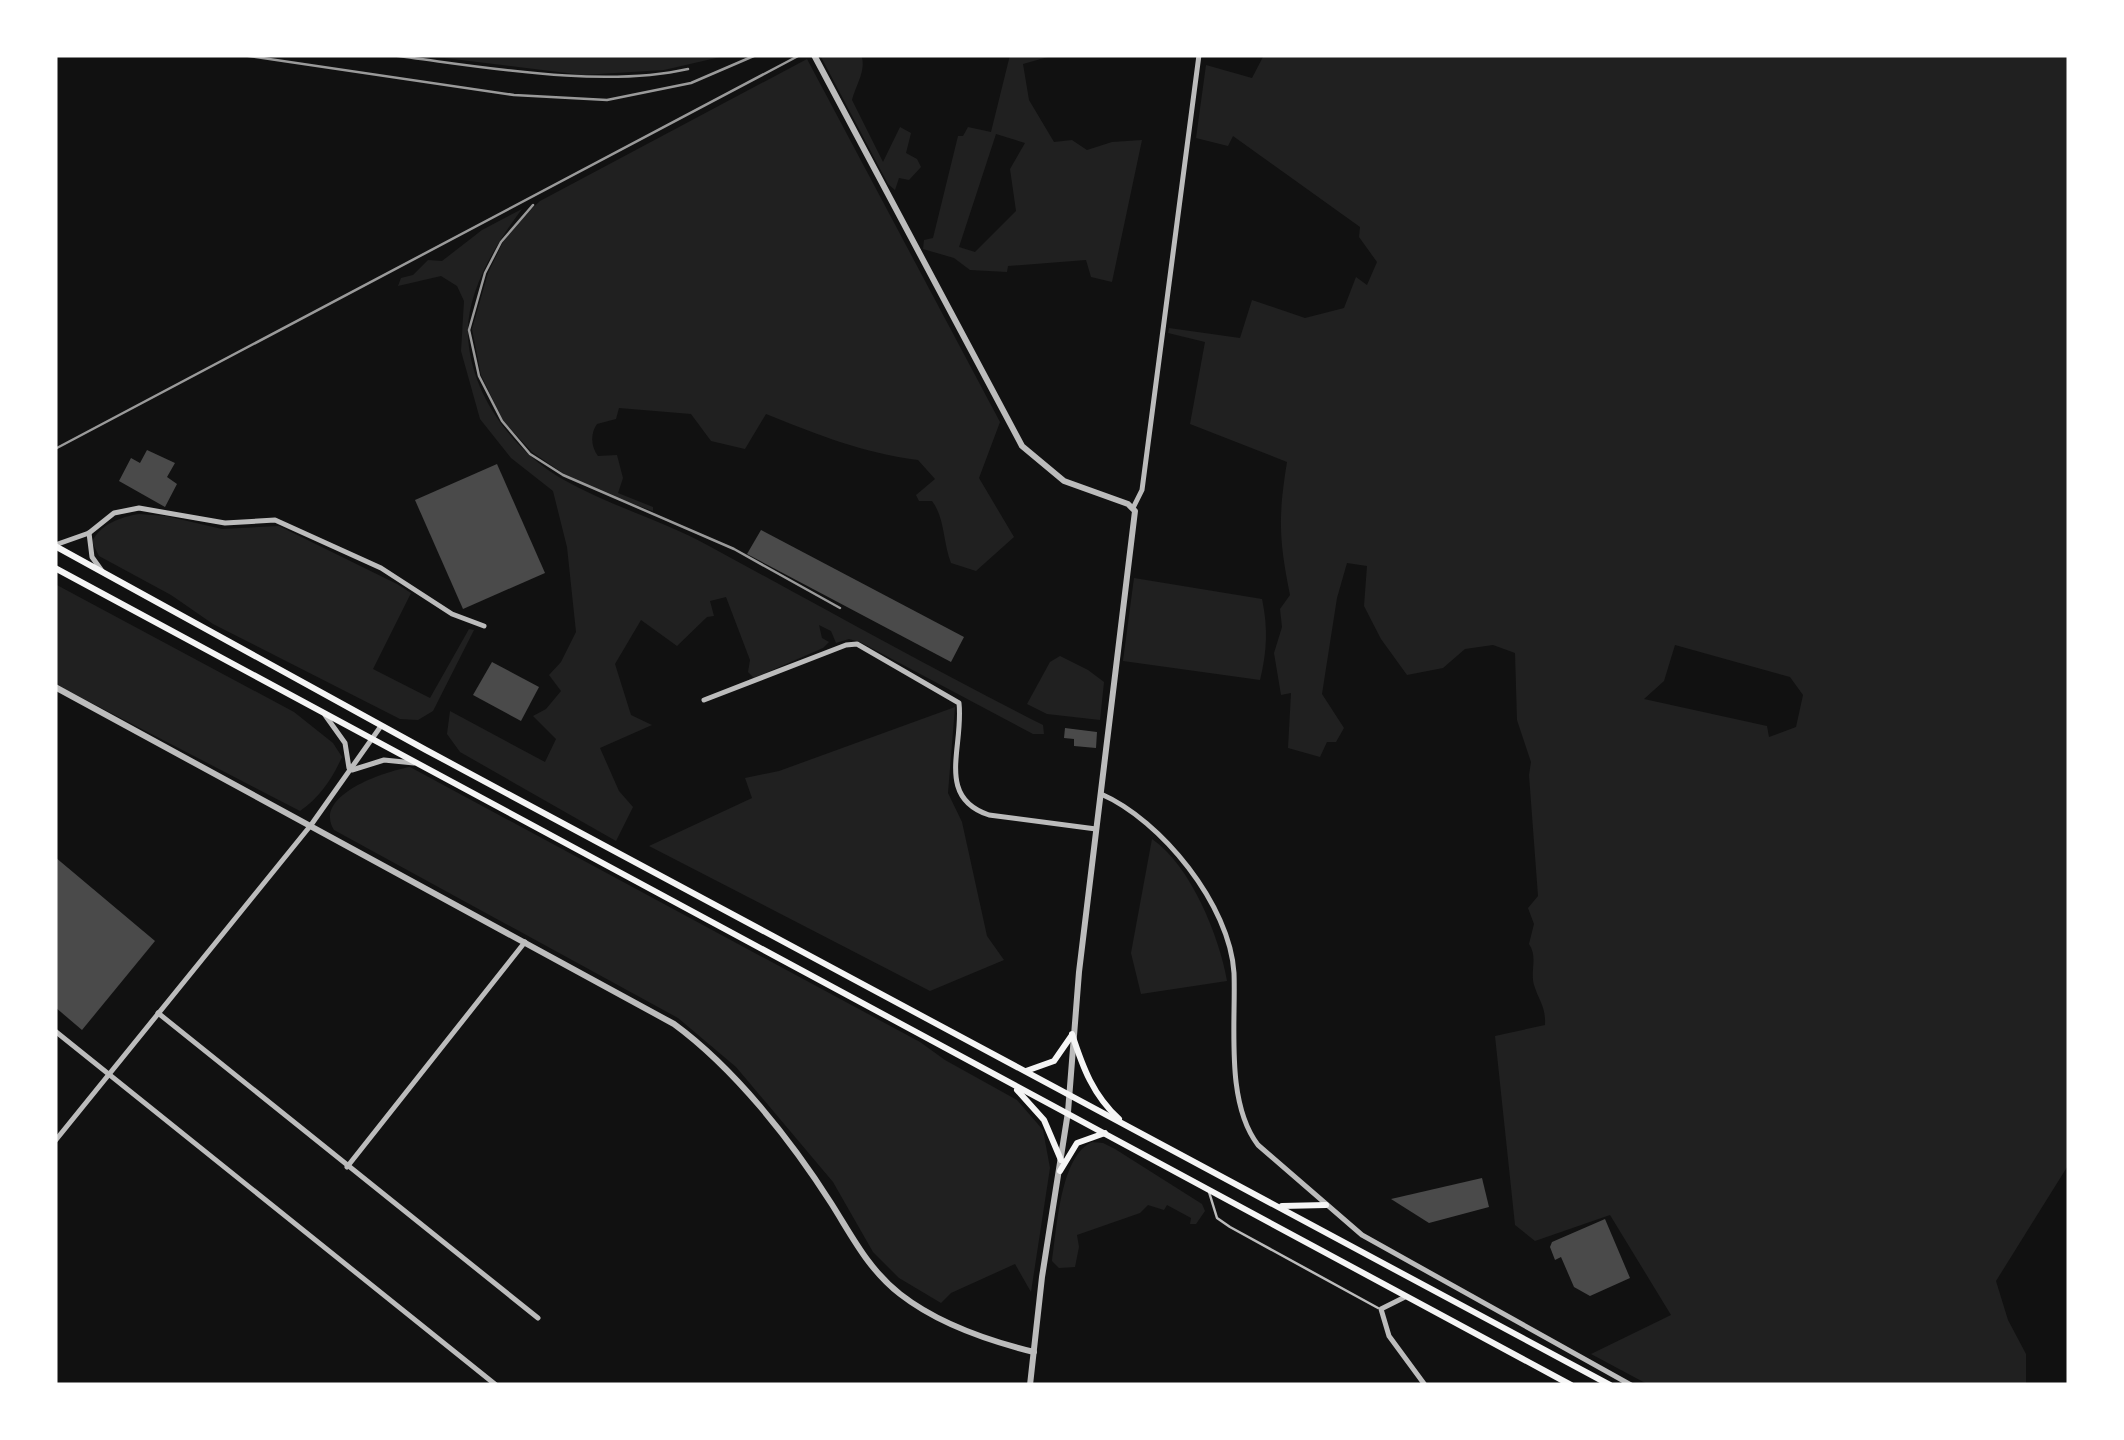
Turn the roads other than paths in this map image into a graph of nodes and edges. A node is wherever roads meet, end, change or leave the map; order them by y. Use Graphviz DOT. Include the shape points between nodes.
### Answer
graph roads {
  1 [pos="814,55"];
  2 [pos="1199,55"];
  3 [pos="1134,508"];
  4 [pos="89,533"];
  5 [pos="55,546"];
  6 [pos="55,568"];
  7 [pos="104,572"];
  8 [pos="484,626"];
  9 [pos="55,687"];
  10 [pos="704,700"];
  11 [pos="325,715"];
  12 [pos="382,726"];
  13 [pos="371,738"];
  14 [pos="416,764"];
  15 [pos="349,770"];
  16 [pos="1101,794"];
  17 [pos="311,825"];
  18 [pos="1096,829"];
  19 [pos="524,942"];
  20 [pos="158,1013"];
  21 [pos="55,1031"];
  22 [pos="1072,1034"];
  23 [pos="1026,1071"];
  24 [pos="109,1074"];
  25 [pos="1009,1082"];
  26 [pos="1070,1095"];
  27 [pos="1068,1112"];
  28 [pos="1128,1126"];
  29 [pos="1105,1132"];
  30 [pos="55,1142"];
  31 [pos="1061,1160"];
  32 [pos="347,1167"];
  33 [pos="1060,1170"];
  34 [pos="1209,1190"];
  35 [pos="1278,1205"];
  36 [pos="1326,1205"];
  37 [pos="1408,1296"];
  38 [pos="1381,1309"];
  39 [pos="538,1318"];
  40 [pos="1034,1352"];
  41 [pos="496,1385"];
  42 [pos="1030,1385"];
  43 [pos="1425,1385"];
  44 [pos="1571,1385"];
  45 [pos="1610,1385"];
  46 [pos="1631,1385"];
  1 -- 3 [label="street" via="1022,446 1064,480"];
  2 -- 3 [label="street" via="1142,490"];
  3 -- 16 [label="street"];
  4 -- 5 [label="street"];
  4 -- 7 [label="street" via="92,557"];
  4 -- 8 [label="street" via="114,514 139,508 225,523 284,522"];
  5 -- 7 [label="main road"];
  6 -- 11 [label="main road"];
  7 -- 12 [label="main road"];
  9 -- 17 [label="street"];
  10 -- 18 [label="street" via="857,644 959,704 956,785 972,810"];
  11 -- 13 [label="main road"];
  11 -- 15 [label="street" via="344,743"];
  12 -- 13 [label="street"];
  12 -- 23 [label="main road"];
  13 -- 14 [label="main road"];
  13 -- 15 [label="street"];
  14 -- 15 [label="street" via="384,760"];
  14 -- 25 [label="main road"];
  15 -- 17 [label="street"];
  16 -- 18 [label="street"];
  16 -- 36 [label="street" via="1162,836 1203,890 1234,967 1235,1052 1246,1129"];
  17 -- 19 [label="street"];
  17 -- 20 [label="street"];
  18 -- 22 [label="street"];
  19 -- 32 [label="street"];
  19 -- 40 [label="street" via="674,1024 723,1063 831,1203 860,1254 901,1295 944,1320"];
  20 -- 24 [label="street"];
  20 -- 32 [label="street"];
  21 -- 24 [label="street"];
  22 -- 23 [label="main road" via="1054,1061"];
  22 -- 26 [label="street"];
  22 -- 28 [label="main road" via="1102,1104"];
  23 -- 26 [label="main road"];
  24 -- 30 [label="street"];
  24 -- 41 [label="street"];
  25 -- 27 [label="main road"];
  25 -- 31 [label="main road" via="1044,1120"];
  26 -- 27 [label="street"];
  26 -- 28 [label="main road"];
  27 -- 29 [label="main road"];
  27 -- 31 [label="street"];
  28 -- 35 [label="main road"];
  29 -- 33 [label="main road" via="1077,1143"];
  29 -- 34 [label="main road"];
  31 -- 33 [label="street"];
  32 -- 39 [label="street"];
  33 -- 40 [label="street"];
  34 -- 37 [label="main road"];
  34 -- 38 [label="lane" via="1217,1218 1230,1227"];
  35 -- 36 [label="main road"];
  35 -- 45 [label="main road"];
  36 -- 46 [label="street" via="1362,1236"];
  37 -- 38 [label="street"];
  37 -- 44 [label="main road"];
  38 -- 43 [label="street" via="1389,1336"];
  40 -- 42 [label="street"];
}
